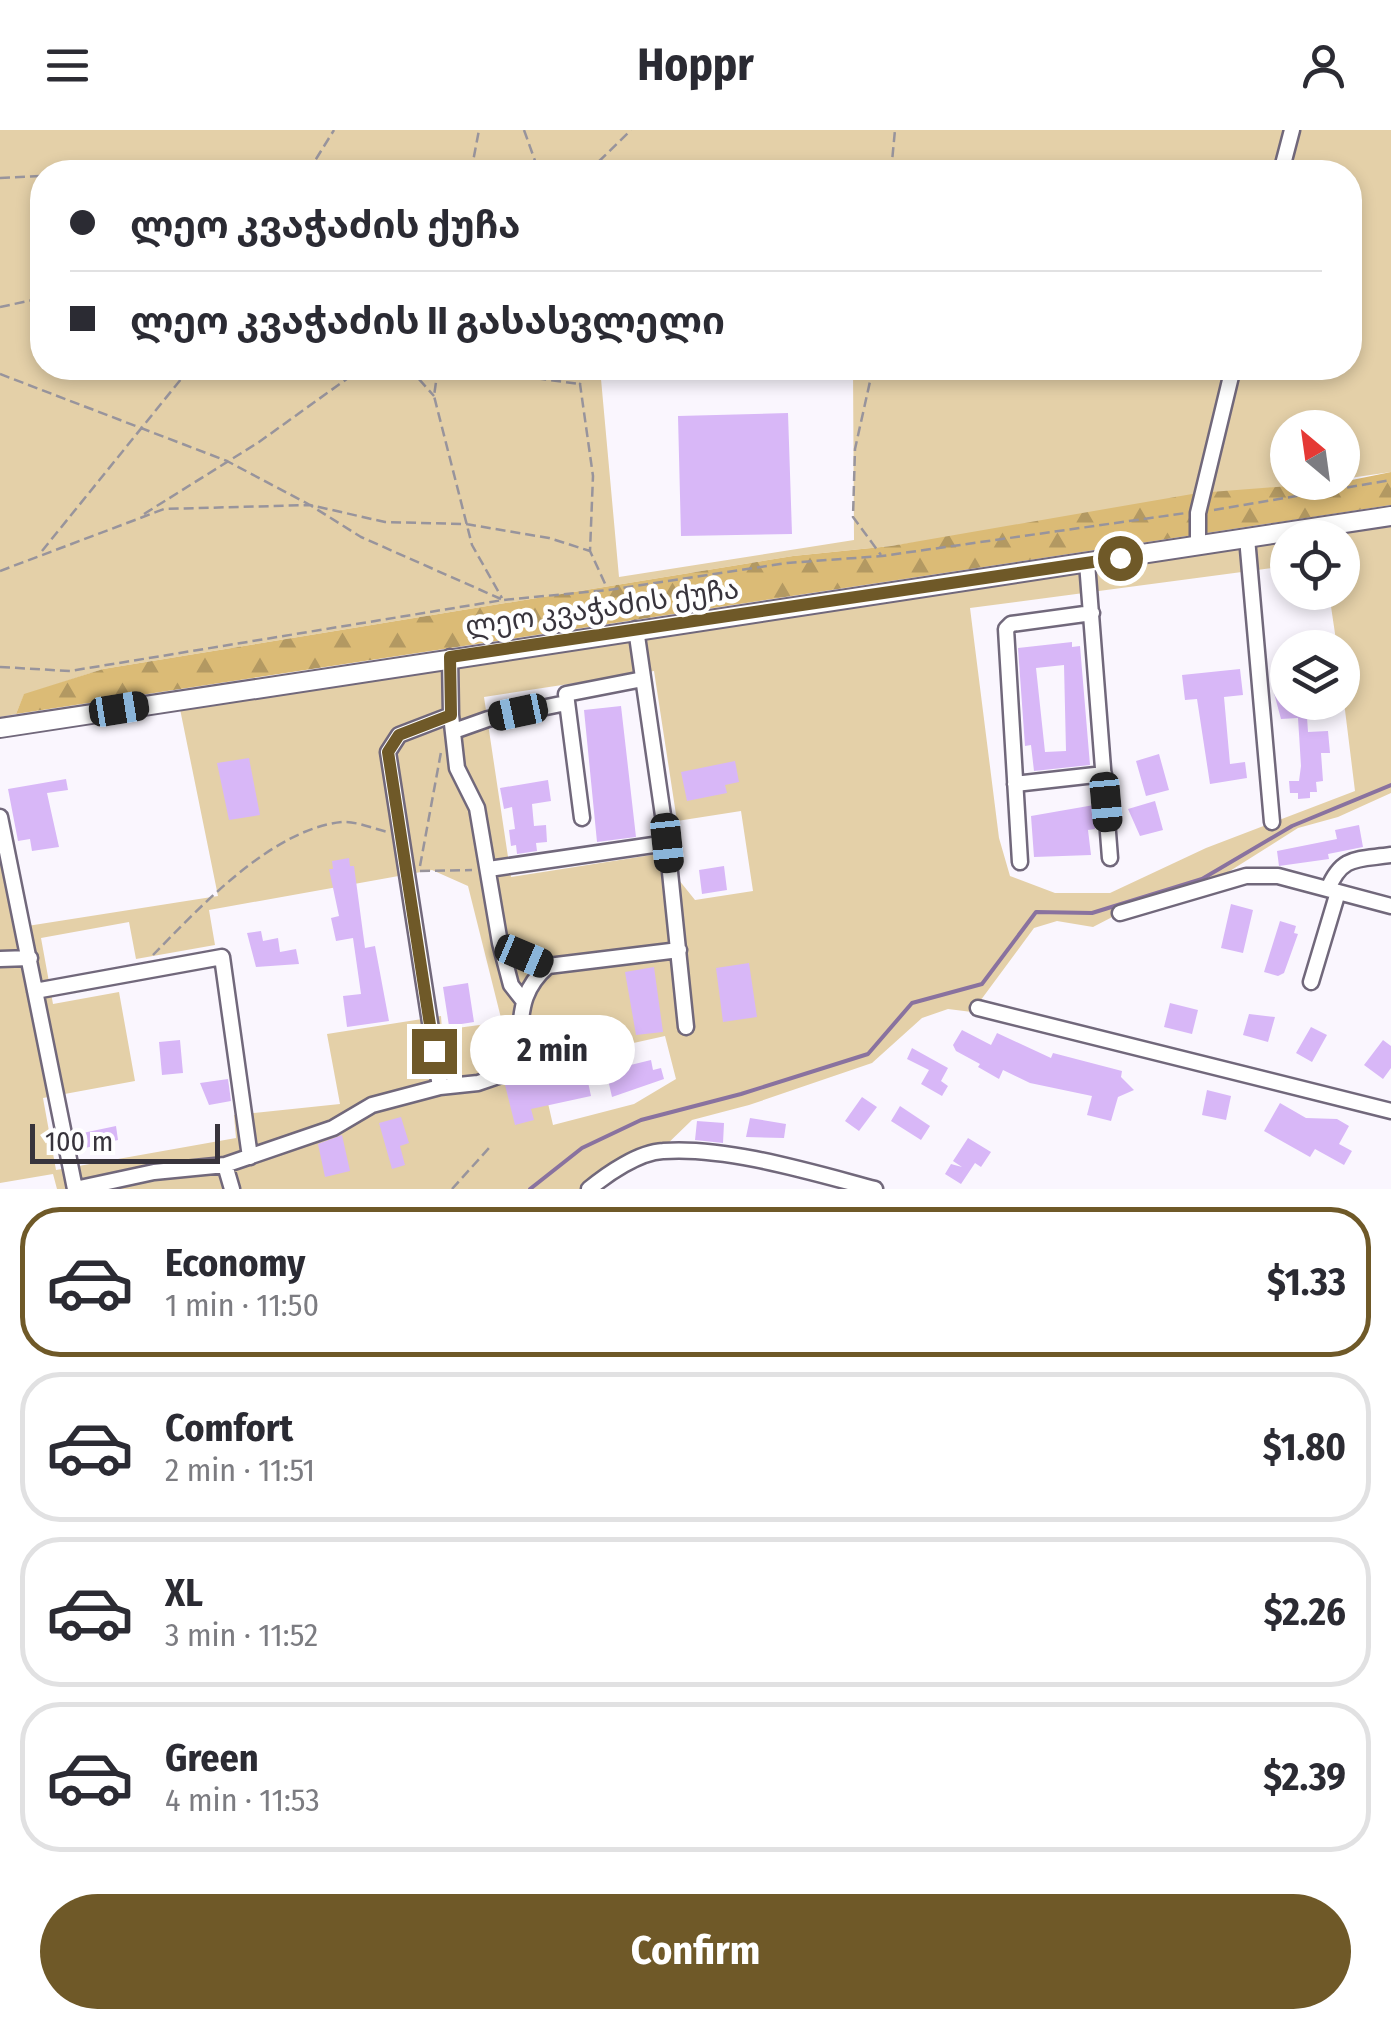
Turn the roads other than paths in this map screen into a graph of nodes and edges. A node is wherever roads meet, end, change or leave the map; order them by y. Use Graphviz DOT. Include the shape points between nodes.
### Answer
graph roads {
  1 [pos="1292,130"];
  2 [pos="1284,160"];
  3 [pos="1231,380"];
  4 [pos="1391,516"];
  5 [pos="1247,538"];
  6 [pos="1198,545"];
  7 [pos="1087,563"];
  8 [pos="1092,613"];
  9 [pos="636,630"];
  10 [pos="450,657"];
  11 [pos="643,679"];
  12 [pos="566,704"];
  13 [pos="452,723"];
  14 [pos="0,728"];
  15 [pos="1104,774"];
  16 [pos="1015,784"];
  17 [pos="0,817"];
  18 [pos="582,818"];
  19 [pos="1272,822"];
  20 [pos="667,843"];
  21 [pos="1391,855"];
  22 [pos="1110,858"];
  23 [pos="1020,862"];
  24 [pos="489,869"];
  25 [pos="1333,891"];
  26 [pos="1391,906"];
  27 [pos="1120,913"];
  28 [pos="500,943"];
  29 [pos="679,950"];
  30 [pos="30,958"];
  31 [pos="0,960"];
  32 [pos="548,966"];
  33 [pos="1311,982"];
  34 [pos="36,991"];
  35 [pos="522,999"];
  36 [pos="978,1008"];
  37 [pos="686,1027"];
  38 [pos="440,1086"];
  39 [pos="1391,1111"];
  40 [pos="250,1157"];
  41 [pos="226,1166"];
  42 [pos="75,1189"];
  43 [pos="232,1189"];
  44 [pos="589,1189"];
  45 [pos="875,1189"];
  1 -- 2 [label="street"];
  3 -- 6 [label="street" via="1198,513"];
  4 -- 5 [label="main road, ლეო კვაჭაძის ქუჩა"];
  5 -- 6 [label="main road, ლეო კვაჭაძის ქუჩა"];
  5 -- 19 [label="street"];
  6 -- 7 [label="main road, ლეო კვაჭაძის ქუჩა"];
  7 -- 8 [label="street"];
  7 -- 9 [label="main road, ლეო კვაჭაძის ქუჩა"];
  8 -- 15 [label="street"];
  8 -- 16 [label="street" via="1006,630"];
  9 -- 10 [label="main road, ლეო კვაჭაძის ქუჩა"];
  9 -- 11 [label="street"];
  10 -- 13 [label="street"];
  10 -- 14 [label="main road, ლეო კვაჭაძის ქუჩა"];
  11 -- 12 [label="street" via="568,692"];
  11 -- 20 [label="street"];
  12 -- 13 [label="street"];
  12 -- 18 [label="street"];
  13 -- 24 [label="street" via="456,768 477,808"];
  13 -- 38 [label="street" via="399,735 390,744"];
  15 -- 16 [label="street"];
  15 -- 22 [label="street"];
  16 -- 23 [label="street"];
  17 -- 30 [label="street"];
  20 -- 24 [label="street"];
  20 -- 29 [label="street"];
  21 -- 25 [label="street" via="1345,862"];
  24 -- 28 [label="street"];
  25 -- 26 [label="street"];
  25 -- 27 [label="street" via="1278,876 1246,876"];
  25 -- 33 [label="street"];
  28 -- 32 [label="street"];
  28 -- 35 [label="street" via="511,985"];
  29 -- 32 [label="street"];
  29 -- 37 [label="street"];
  30 -- 31 [label="street"];
  30 -- 34 [label="street"];
  32 -- 35 [label="street"];
  34 -- 40 [label="street" via="222,957"];
  34 -- 42 [label="street"];
  35 -- 38 [label="street" via="513,1070 478,1083"];
  36 -- 39 [label="street"];
  38 -- 40 [label="street" via="372,1105 333,1128"];
  40 -- 41 [label="street"];
  41 -- 42 [label="street"];
  41 -- 43 [label="street"];
  44 -- 45 [label="street" via="661,1150 781,1164"];
}
